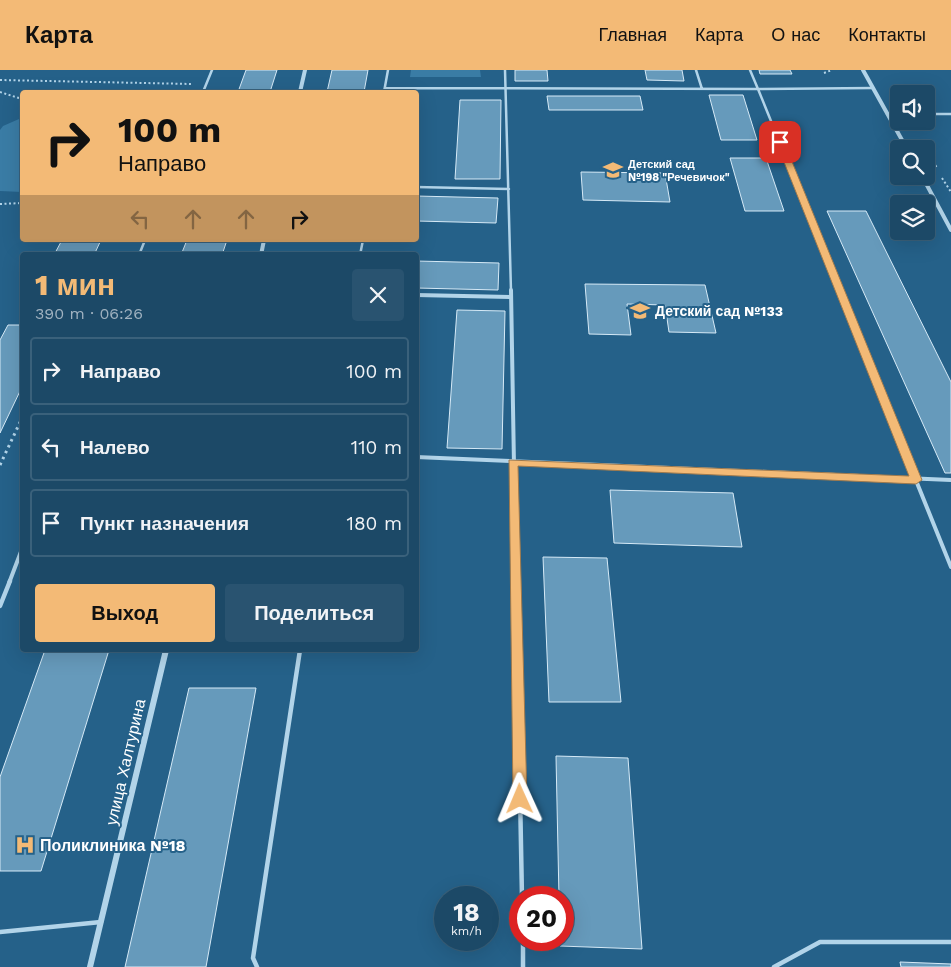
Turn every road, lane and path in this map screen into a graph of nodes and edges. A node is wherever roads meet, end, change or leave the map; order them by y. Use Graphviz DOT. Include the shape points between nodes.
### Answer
graph roads {
  1 [pos="212,70"];
  2 [pos="305,70"];
  3 [pos="388,70"];
  4 [pos="505,70"];
  5 [pos="696,70"];
  6 [pos="750,70"];
  7 [pos="863,70"];
  8 [pos="0,80"];
  9 [pos="207,84"];
  10 [pos="385,88"];
  11 [pos="505,88"];
  12 [pos="873,88"];
  13 [pos="702,89"];
  14 [pos="758,89"];
  15 [pos="204,90"];
  16 [pos="300,90"];
  17 [pos="0,92"];
  18 [pos="20,98"];
  19 [pos="887,114"];
  20 [pos="935,114"];
  21 [pos="951,114"];
  22 [pos="901,140"];
  23 [pos="927,185"];
  24 [pos="419,187"];
  25 [pos="510,189"];
  26 [pos="20,203"];
  27 [pos="0,204"];
  28 [pos="951,230"];
  29 [pos="419,296"];
  30 [pos="511,296"];
  31 [pos="20,422"];
  32 [pos="419,458"];
  33 [pos="513,462"];
  34 [pos="0,465"];
  35 [pos="916,480"];
  36 [pos="951,480"];
  37 [pos="20,554"];
  38 [pos="951,567"];
  39 [pos="0,606"];
  40 [pos="166,652"];
  41 [pos="300,652"];
  42 [pos="522,886"];
  43 [pos="101,922"];
  44 [pos="0,932"];
  45 [pos="951,942"];
  46 [pos="523,951"];
  47 [pos="90,967"];
  48 [pos="257,967"];
  49 [pos="523,967"];
  50 [pos="774,967"];
  1 -- 9 [label="lane"];
  2 -- 16 [label="street"];
  3 -- 10 [label="lane"];
  4 -- 11 [label="lane"];
  5 -- 13 [label="lane"];
  6 -- 14 [label="lane"];
  7 -- 12 [label="street"];
  8 -- 9 [label="path"];
  9 -- 15 [label="lane"];
  10 -- 11 [label="lane"];
  11 -- 13 [label="lane"];
  11 -- 25 [label="lane"];
  12 -- 14 [label="lane"];
  12 -- 19 [label="street"];
  13 -- 14 [label="lane"];
  14 -- 35 [label="lane"];
  17 -- 18 [label="path"];
  19 -- 22 [label="street"];
  20 -- 21 [label="lane"];
  23 -- 28 [label="street"];
  24 -- 25 [label="lane"];
  25 -- 30 [label="lane"];
  26 -- 27 [label="path"];
  29 -- 30 [label="lane"];
  30 -- 33 [label="lane"];
  31 -- 34 [label="path"];
  32 -- 33 [label="lane"];
  33 -- 35 [label="lane"];
  33 -- 42 [label="lane"];
  35 -- 36 [label="lane"];
  35 -- 38 [label="lane"];
  37 -- 39 [label="lane"];
  40 -- 43 [label="street, улица Халтурина"];
  41 -- 48 [label="lane" via="253,958"];
  43 -- 44 [label="lane"];
  43 -- 47 [label="street, улица Халтурина"];
  45 -- 50 [label="lane" via="820,942"];
  46 -- 49 [label="lane"];
}
